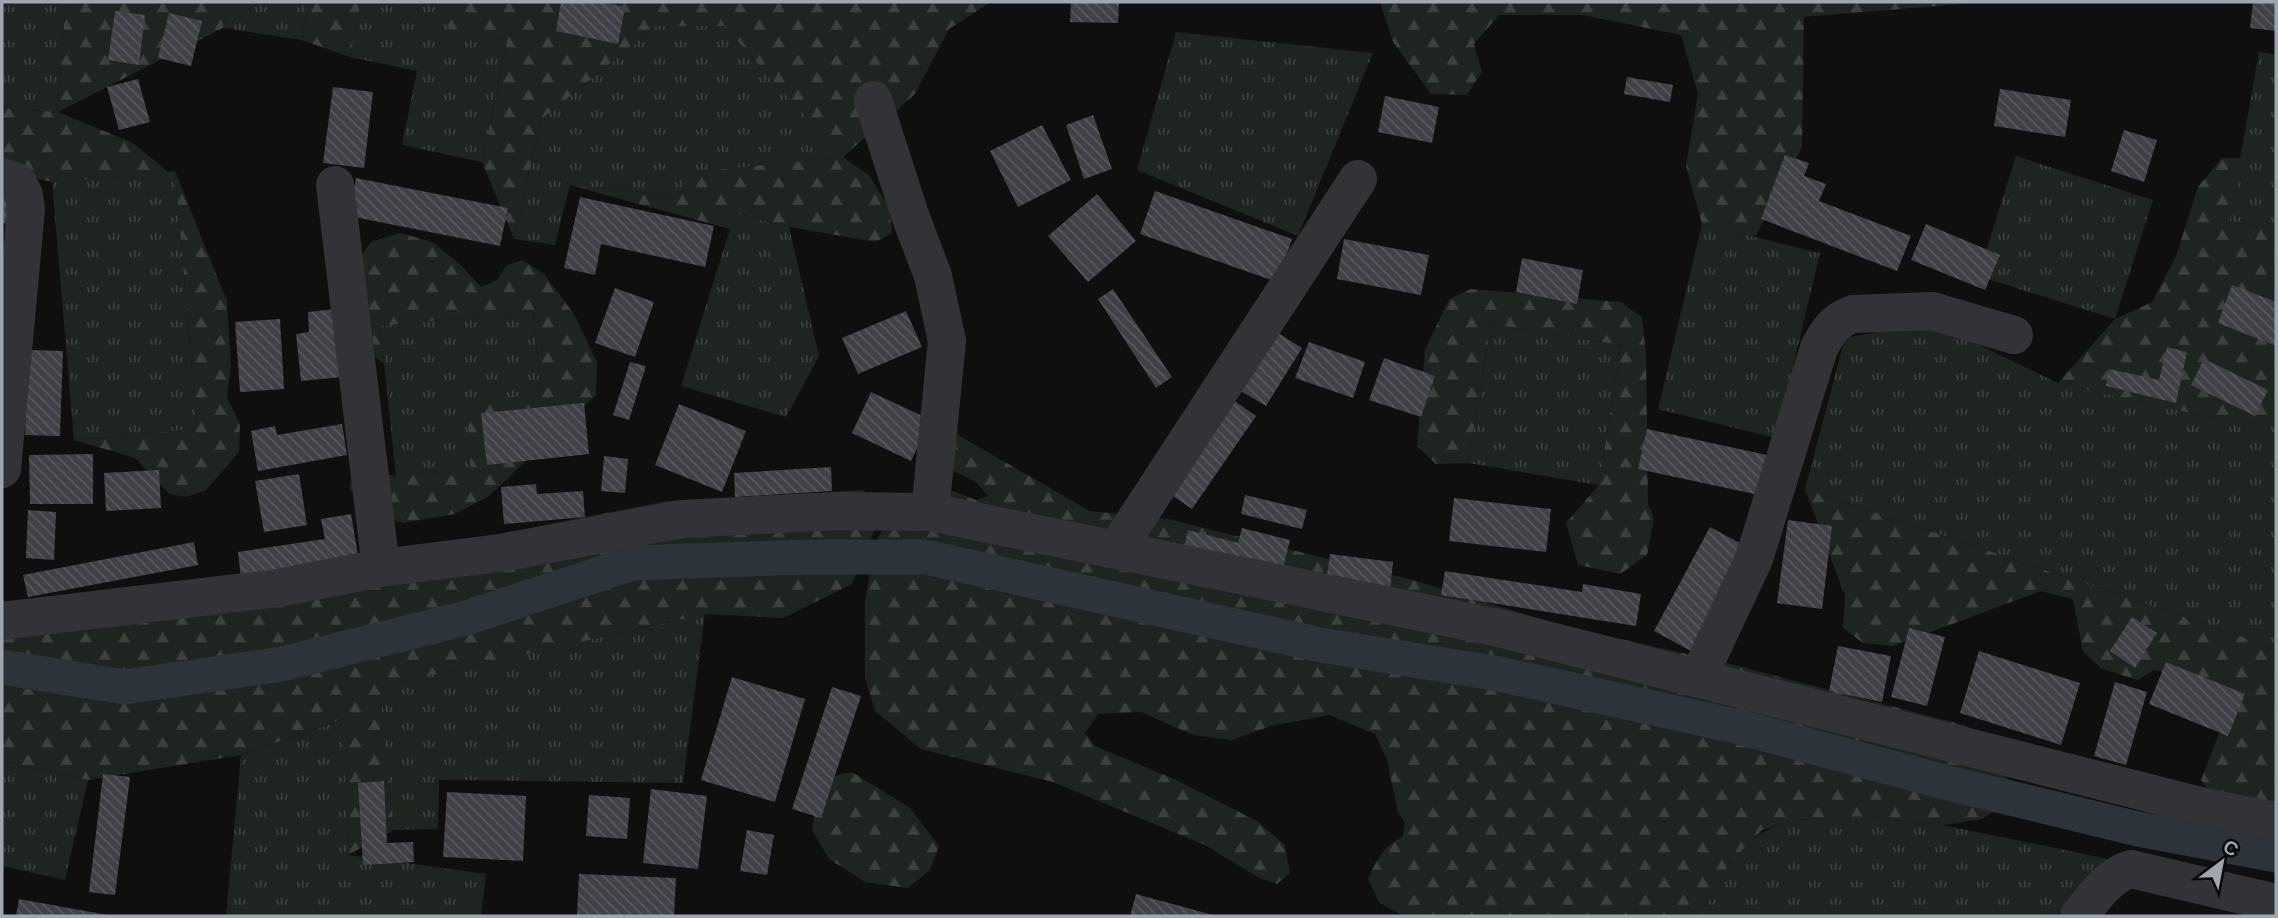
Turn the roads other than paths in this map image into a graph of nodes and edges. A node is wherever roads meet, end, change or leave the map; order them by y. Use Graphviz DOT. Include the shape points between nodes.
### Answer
graph roads {
  1 [pos="873,100"];
  2 [pos="2,177"];
  3 [pos="1357,179"];
  4 [pos="335,185"];
  5 [pos="2014,335"];
  6 [pos="2,469"];
  7 [pos="930,512"];
  8 [pos="1116,550"];
  9 [pos="382,568"];
  10 [pos="2,621"];
  11 [pos="1698,678"];
  12 [pos="2276,821"];
  13 [pos="2276,903"];
  14 [pos="2080,916"];
  1 -- 7 [label="street" via="933,276 947,341"];
  2 -- 6 [label="street" via="17,182 26,210"];
  3 -- 8 [label="street"];
  4 -- 9 [label="street"];
  5 -- 11 [label="street" via="1932,312 1853,314 1829,327 1754,559"];
  7 -- 8 [label="street"];
  7 -- 9 [label="street" via="838,511 681,519 507,552"];
  8 -- 11 [label="street" via="1503,629"];
  9 -- 10 [label="street" via="278,588"];
  11 -- 12 [label="street" via="2207,808"];
  13 -- 14 [label="street" via="2131,869 2107,882"];
}
